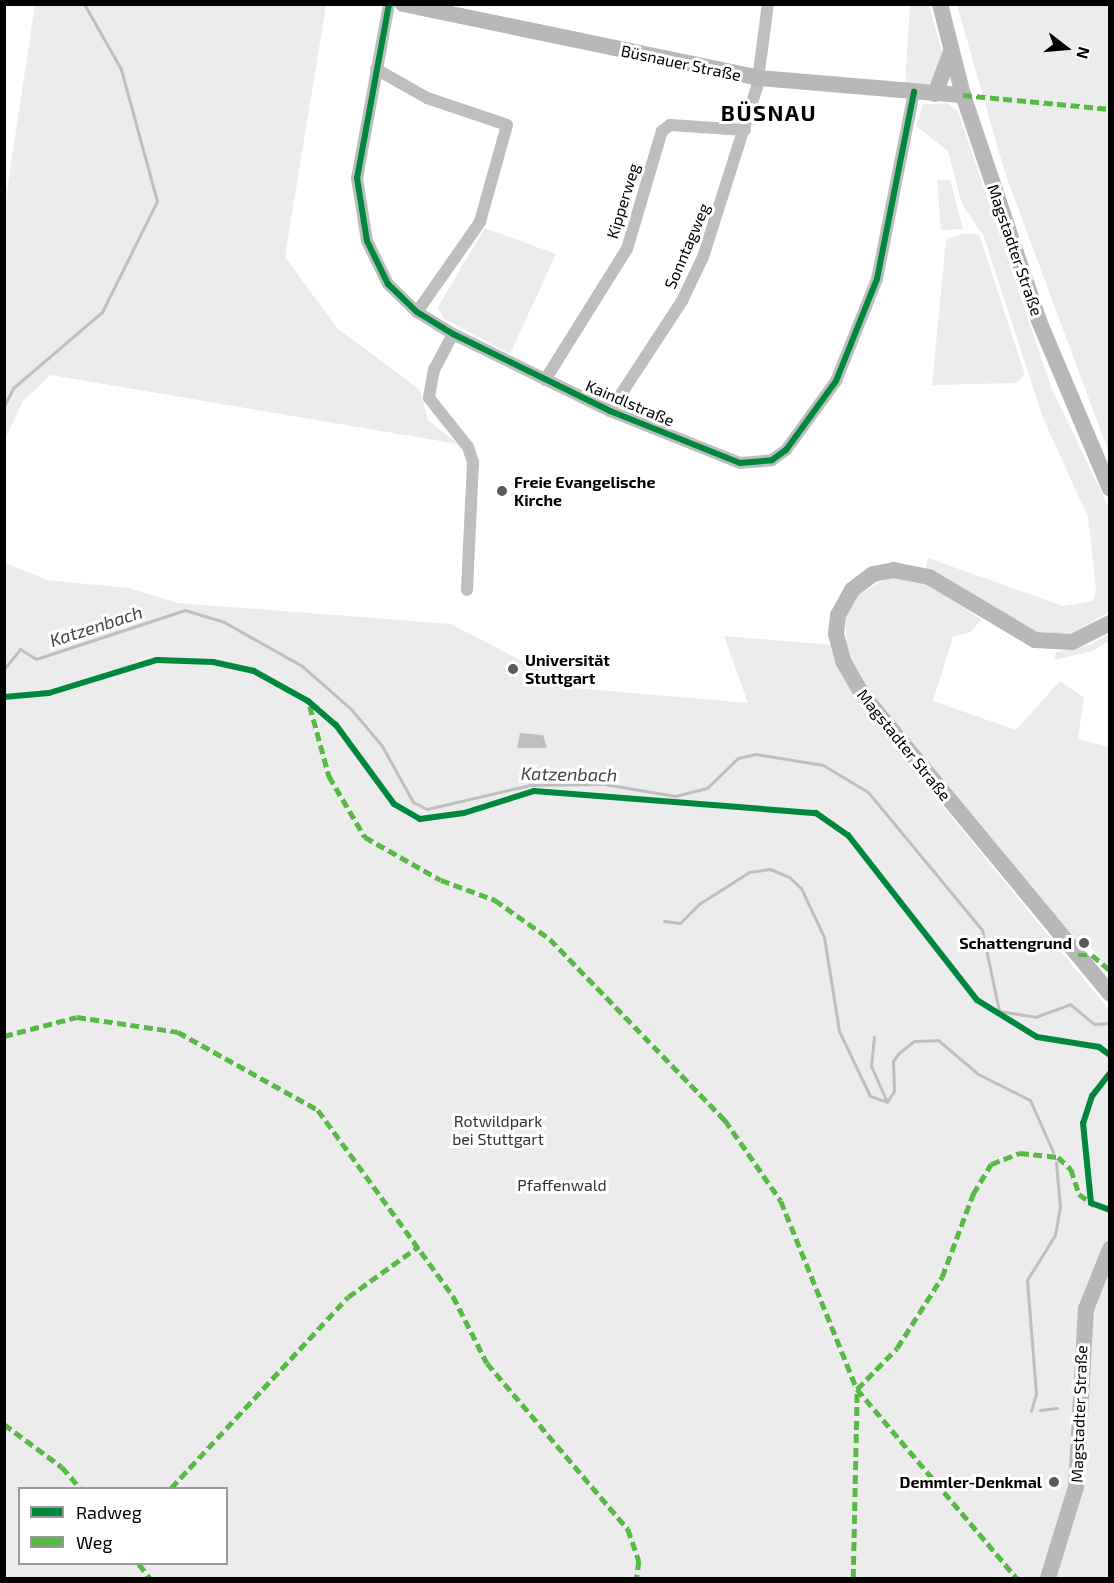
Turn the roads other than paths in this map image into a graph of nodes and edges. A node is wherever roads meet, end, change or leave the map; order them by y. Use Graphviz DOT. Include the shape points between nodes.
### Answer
graph roads {
  1 [pos="389,4"];
  2 [pos="403,4"];
  3 [pos="768,4"];
  4 [pos="939,4"];
  5 [pos="951,49"];
  6 [pos="376,69"];
  7 [pos="759,78"];
  8 [pos="914,92"];
  9 [pos="934,94"];
  10 [pos="963,95"];
  11 [pos="745,130"];
  12 [pos="417,312"];
  13 [pos="453,334"];
  14 [pos="545,380"];
  15 [pos="610,411"];
  16 [pos="1110,489"];
  17 [pos="467,590"];
  18 [pos="1110,623"];
  19 [pos="1110,994"];
  20 [pos="1110,1249"];
  21 [pos="1048,1578"];
  1 -- 6 [label="street, Kaindlstraße"];
  2 -- 7 [label="main road, Büsnauer Straße"];
  3 -- 7 [label="street, Sonntagweg"];
  4 -- 5 [label="main road, Magstadter Straße"];
  5 -- 9 [label="main road"];
  5 -- 10 [label="main road, Magstadter Straße"];
  6 -- 12 [label="street, Kaindlstraße" via="357,178 360,212 376,263"];
  6 -- 12 [label="street" via="427,98 507,125 480,222"];
  7 -- 8 [label="main road, Büsnauer Straße"];
  7 -- 11 [label="street, Sonntagweg"];
  8 -- 9 [label="main road, Büsnauer Straße"];
  8 -- 15 [label="street, Kaindlstraße" via="877,279 836,381 800,436 772,460 740,463"];
  9 -- 10 [label="main road, Büsnauer Straße"];
  10 -- 16 [label="main road, Magstadter Straße" via="1051,357"];
  11 -- 14 [label="street, Kipperweg" via="670,125 662,131 627,249"];
  11 -- 15 [label="street, Sonntagweg" via="703,257 682,301"];
  12 -- 13 [label="street, Kaindlstraße"];
  13 -- 14 [label="street, Kaindlstraße"];
  13 -- 17 [label="street" via="434,369 429,398 468,447 473,462"];
  14 -- 15 [label="street, Kaindlstraße"];
  18 -- 19 [label="main road, Magstadter Straße" via="1078,641 1035,640 929,577 894,570 873,574 852,590 838,615 836,634 843,661 862,694"];
  20 -- 21 [label="main road, Magstadter Straße" via="1086,1309 1076,1487"];
}
